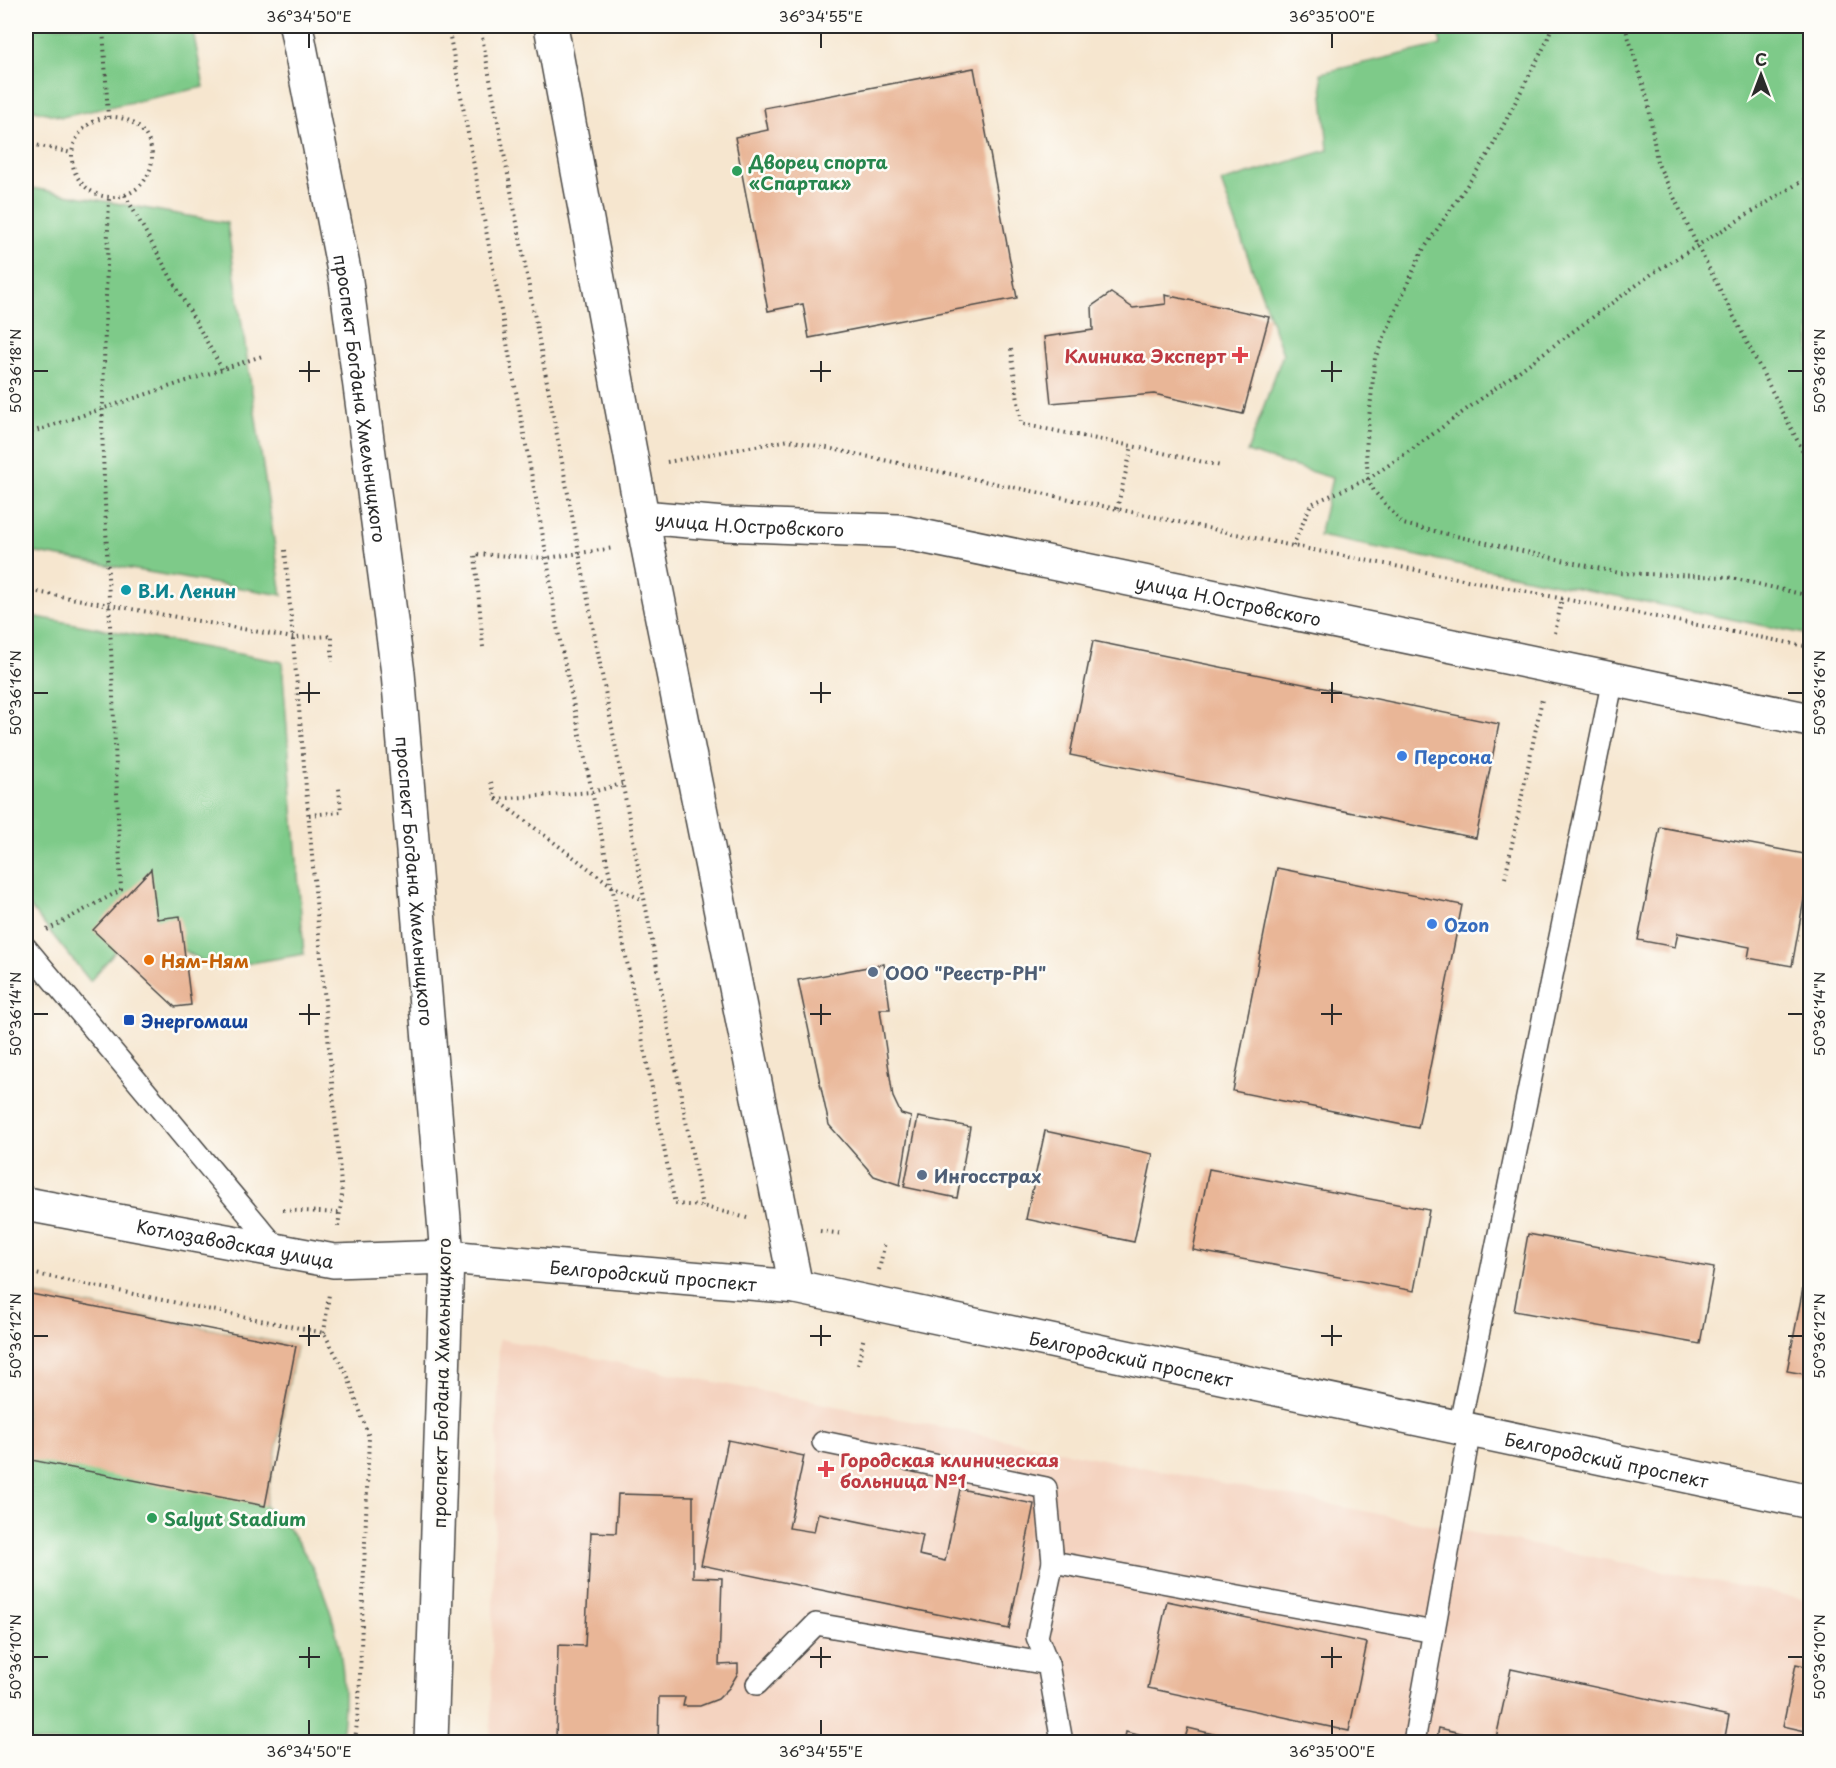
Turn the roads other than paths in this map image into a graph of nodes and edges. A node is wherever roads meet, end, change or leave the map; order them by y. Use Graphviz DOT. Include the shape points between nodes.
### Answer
graph roads {
  1 [pos="296,26"];
  2 [pos="551,26"];
  3 [pos="645,530"];
  4 [pos="1613,679"];
  5 [pos="1810,720"];
  6 [pos="26,948"];
  7 [pos="26,1204"];
  8 [pos="279,1251"];
  9 [pos="446,1257"];
  10 [pos="334,1261"];
  11 [pos="796,1287"];
  12 [pos="1464,1429"];
  13 [pos="823,1442"];
  14 [pos="1810,1502"];
  15 [pos="1053,1562"];
  16 [pos="1434,1632"];
  17 [pos="1048,1664"];
  18 [pos="757,1684"];
  19 [pos="431,1743"];
  20 [pos="1062,1743"];
  21 [pos="1414,1743"];
  1 -- 9 [label="main road, проспект Богдана Хмельницкого" via="346,281 398,673"];
  2 -- 3 [label="main road"];
  3 -- 4 [label="main road, улица Н.Островского" via="724,524 897,531"];
  3 -- 11 [label="main road"];
  4 -- 5 [label="main road, улица Н.Островского"];
  4 -- 12 [label="lane"];
  6 -- 8 [label="lane"];
  7 -- 8 [label="main road, Котлозаводская улица"];
  8 -- 10 [label="main road, Котлозаводская улица"];
  9 -- 10 [label="main road, Белгородский проспект"];
  9 -- 11 [label="main road, Белгородский проспект"];
  9 -- 19 [label="main road, проспект Богдана Хмельницкого"];
  11 -- 12 [label="main road, Белгородский проспект"];
  12 -- 14 [label="main road, Белгородский проспект"];
  12 -- 16 [label="lane"];
  13 -- 15 [label="lane" via="1046,1488"];
  15 -- 16 [label="lane"];
  15 -- 17 [label="lane" via="1037,1637"];
  16 -- 21 [label="lane"];
  17 -- 18 [label="lane" via="816,1624"];
  17 -- 20 [label="lane"];
}
